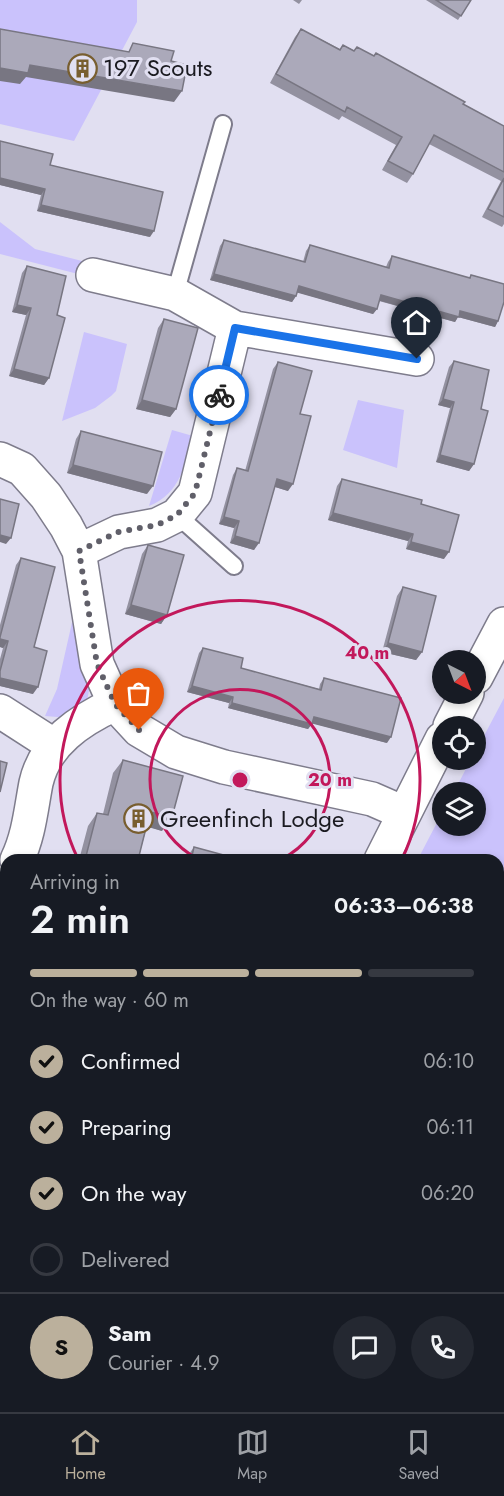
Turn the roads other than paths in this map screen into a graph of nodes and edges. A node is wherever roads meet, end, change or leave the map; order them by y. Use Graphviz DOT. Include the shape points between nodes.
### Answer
graph roads {
  1 [pos="223,124"];
  2 [pos="93,275"];
  3 [pos="175,294"];
  4 [pos="235,328"];
  5 [pos="417,359"];
  6 [pos="0,459"];
  7 [pos="177,515"];
  8 [pos="79,551"];
  9 [pos="234,566"];
  10 [pos="504,624"];
  11 [pos="486,658"];
  12 [pos="115,704"];
  13 [pos="0,711"];
  14 [pos="53,745"];
  15 [pos="432,758"];
  16 [pos="404,813"];
  17 [pos="20,854"];
  18 [pos="384,854"];
  1 -- 3 [label="lane"];
  2 -- 3 [label="street"];
  3 -- 4 [label="street"];
  4 -- 5 [label="street"];
  4 -- 7 [label="street" via="195,493"];
  6 -- 8 [label="street" via="22,469 46,496"];
  7 -- 8 [label="street" via="157,525 118,532"];
  7 -- 9 [label="lane"];
  8 -- 12 [label="street" via="97,664"];
  10 -- 11 [label="street"];
  12 -- 14 [label="street" via="91,715"];
  12 -- 16 [label="street" via="139,730 176,752 372,799"];
  13 -- 14 [label="street"];
  14 -- 17 [label="street" via="37,780"];
  15 -- 16 [label="street"];
  16 -- 18 [label="street"];
}
